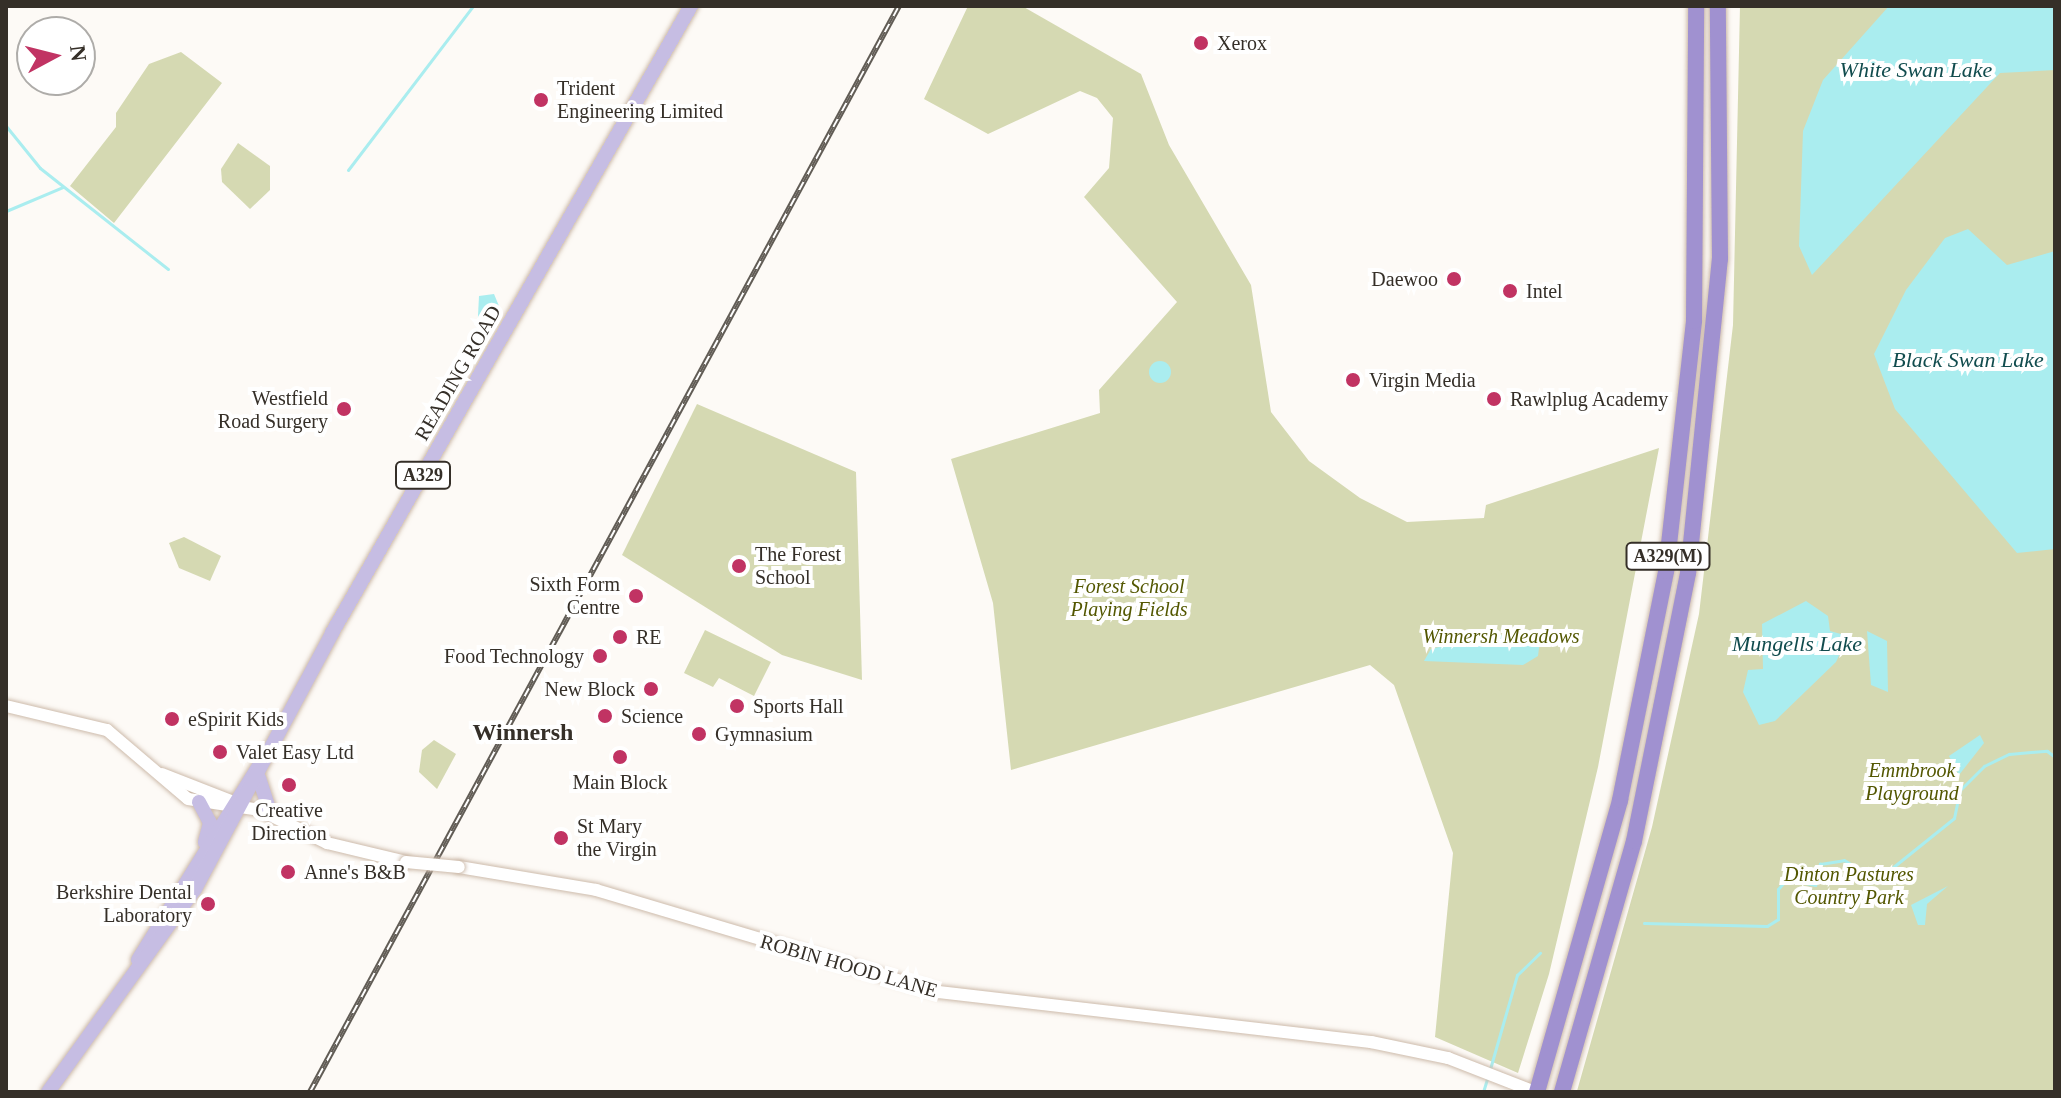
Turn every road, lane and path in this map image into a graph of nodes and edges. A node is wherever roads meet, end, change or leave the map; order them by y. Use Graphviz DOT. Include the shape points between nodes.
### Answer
graph roads {
  1 [pos="691,6"];
  2 [pos="1696,6"];
  3 [pos="1718,6"];
  4 [pos="6,706"];
  5 [pos="263,761"];
  6 [pos="143,762"];
  7 [pos="259,778"];
  8 [pos="199,802"];
  9 [pos="236,805"];
  10 [pos="271,814"];
  11 [pos="203,854"];
  12 [pos="133,977"];
  13 [pos="48,1092"];
  14 [pos="1536,1092"];
  15 [pos="1562,1092"];
  1 -- 5 [label="main road, READING ROAD / A329"];
  2 -- 14 [label="highway, A329(M)" via="1694,308 1666,571 1620,800"];
  3 -- 15 [label="highway, A329(M)" via="1720,259 1691,558 1643,802"];
  4 -- 6 [label="main road" via="96,724"];
  5 -- 7 [label="main road, READING ROAD / A329"];
  5 -- 9 [label="main road, READING ROAD / A329"];
  6 -- 8 [label="main road"];
  6 -- 9 [label="main road" via="191,789"];
  7 -- 9 [label="main road, READING ROAD / A329"];
  7 -- 10 [label="main road"];
  8 -- 9 [label="main road"];
  8 -- 11 [label="main road" via="210,826"];
  9 -- 10 [label="main road, ROBIN HOOD LANE"];
  9 -- 11 [label="main road, READING ROAD / A329"];
  9 -- 12 [label="main road, READING ROAD / A329" via="171,929"];
  10 -- 14 [label="main road, ROBIN HOOD LANE, bridge" via="327,843 406,862 596,890 938,992 1371,1042 1481,1070"];
  11 -- 12 [label="main road, READING ROAD / A329"];
  12 -- 13 [label="main road, READING ROAD / A329"];
}
